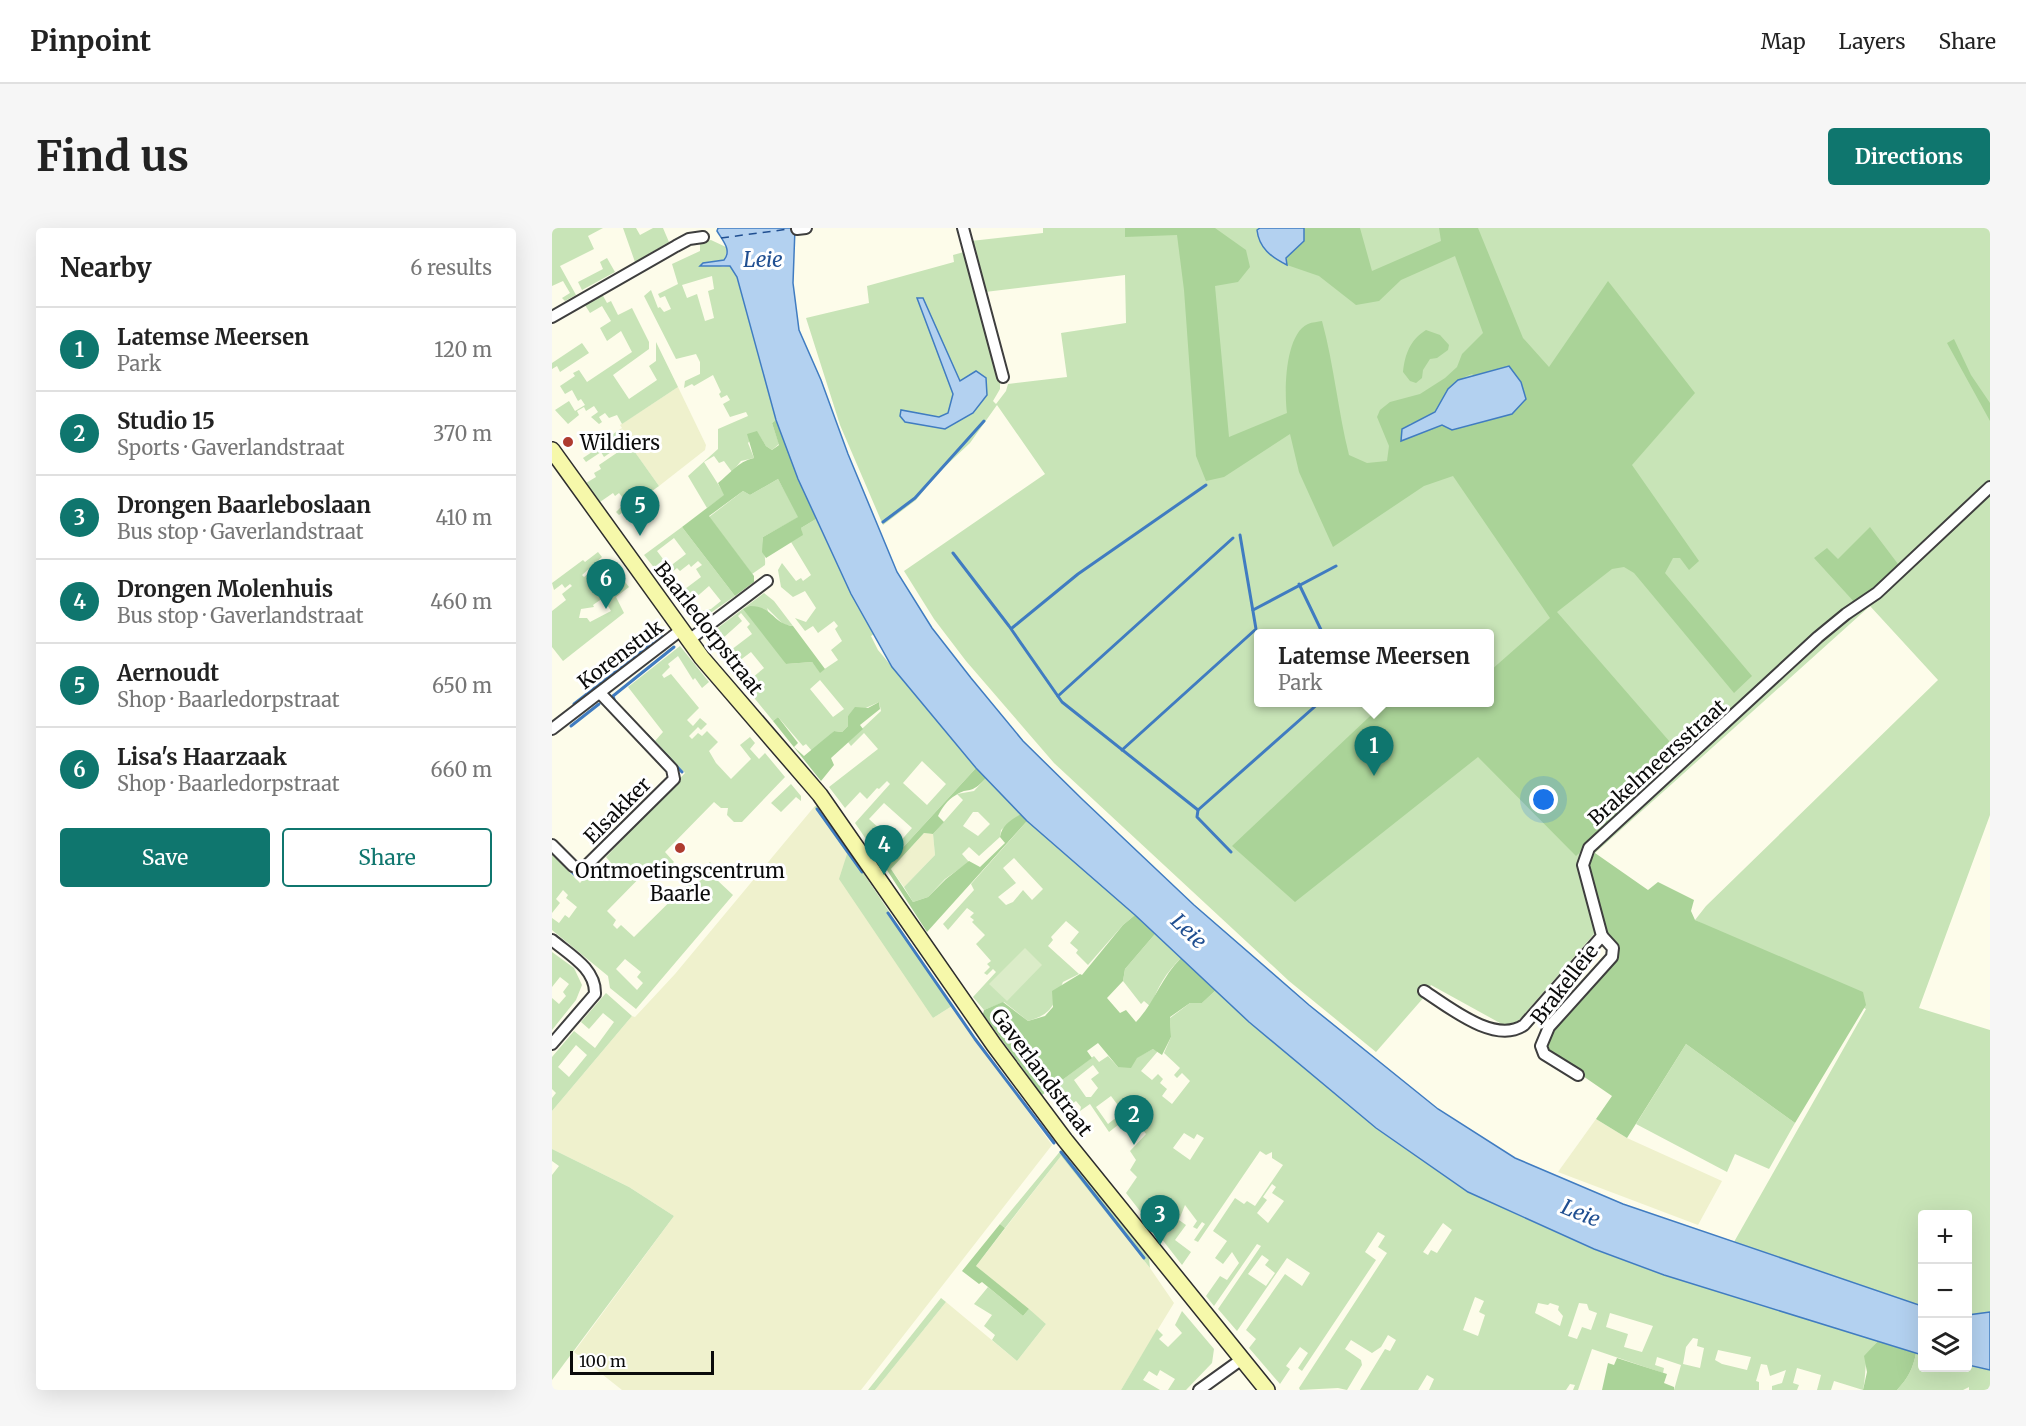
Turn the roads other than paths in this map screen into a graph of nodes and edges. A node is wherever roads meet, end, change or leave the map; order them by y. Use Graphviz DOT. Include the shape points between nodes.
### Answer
graph roads {
  1 [pos="963,228"];
  2 [pos="703,237"];
  3 [pos="552,317"];
  4 [pos="1003,377"];
  5 [pos="552,450"];
  6 [pos="1990,487"];
  7 [pos="767,581"];
  8 [pos="685,635"];
  9 [pos="600,693"];
  10 [pos="552,729"];
  11 [pos="820,795"];
  12 [pos="552,845"];
  13 [pos="1602,936"];
  14 [pos="552,940"];
  15 [pos="1424,991"];
  16 [pos="552,1044"];
  17 [pos="1578,1075"];
  18 [pos="1242,1359"];
  19 [pos="1199,1390"];
  20 [pos="1268,1390"];
  1 -- 4 [label="street"];
  2 -- 3 [label="street" via="689,239"];
  5 -- 8 [label="main road, Baarledorpstraat"];
  6 -- 13 [label="street, Brakelmeersstraat" via="1877,593 1827,630 1589,848 1583,865"];
  7 -- 8 [label="street, Korenstuk"];
  8 -- 9 [label="street, Korenstuk"];
  8 -- 11 [label="main road, Baarledorpstraat"];
  9 -- 10 [label="street, Korenstuk"];
  9 -- 12 [label="street, Elsakker" via="672,769 674,779 583,869 573,866"];
  11 -- 18 [label="main road, Gaverlandstraat" via="1065,1140"];
  13 -- 15 [label="street" via="1524,1025 1512,1031 1494,1030"];
  13 -- 17 [label="street, Brakelleie" via="1613,948 1612,957 1549,1027 1541,1046 1544,1054"];
  14 -- 16 [label="street" via="591,972 595,984 595,994"];
  18 -- 19 [label="street"];
  18 -- 20 [label="main road, Gaverlandstraat"];
}
